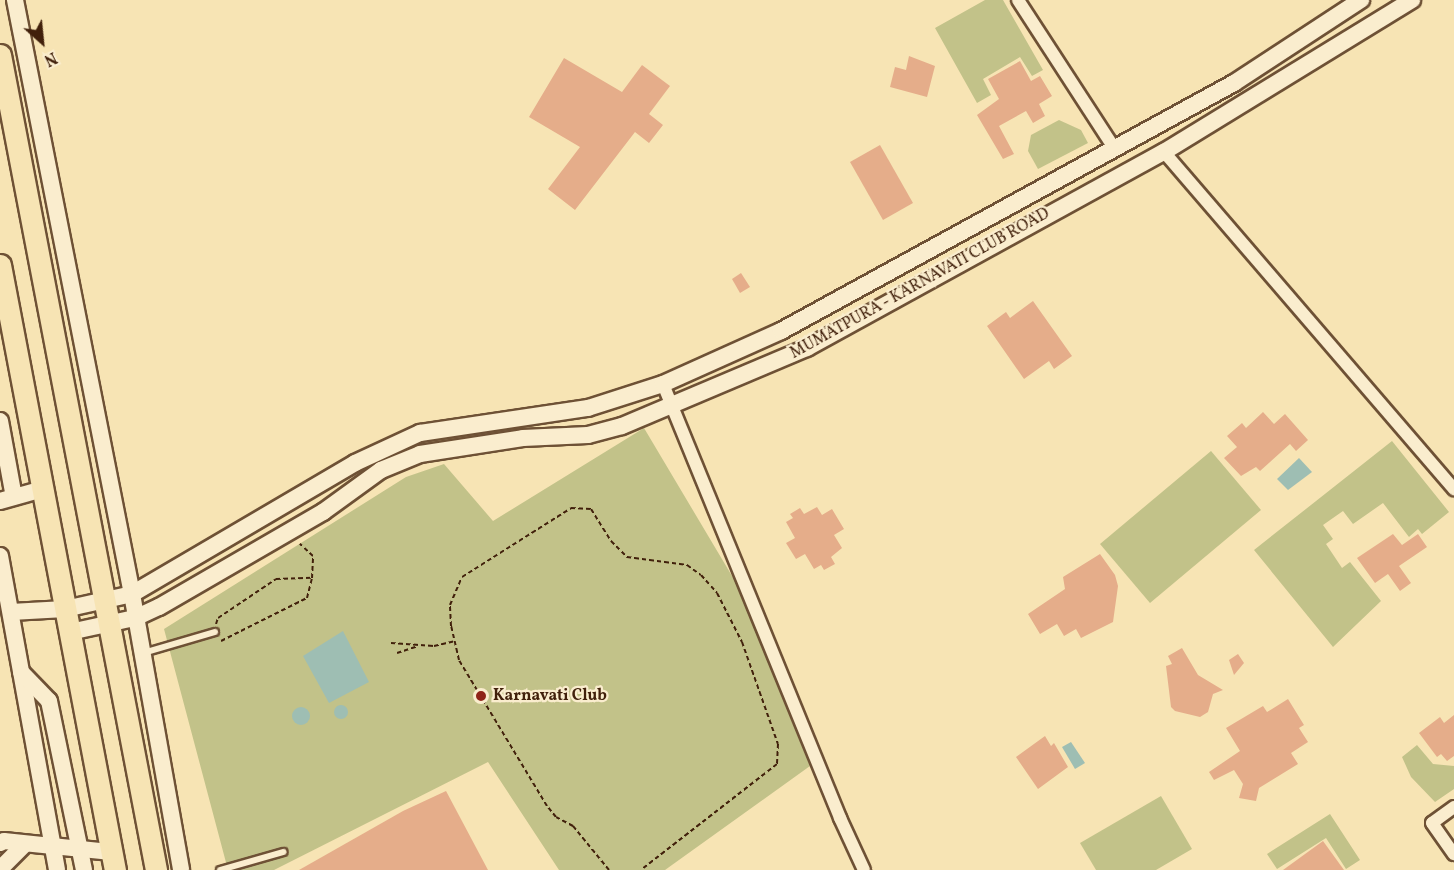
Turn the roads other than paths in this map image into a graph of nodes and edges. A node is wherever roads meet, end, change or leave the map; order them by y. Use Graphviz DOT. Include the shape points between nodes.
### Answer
graph roads {
  1 [pos="15,0"];
  2 [pos="1018,0"];
  3 [pos="1361,0"];
  4 [pos="1412,0"];
  5 [pos="0,55"];
  6 [pos="1114,148"];
  7 [pos="1164,152"];
  8 [pos="0,265"];
  9 [pos="663,384"];
  10 [pos="672,405"];
  11 [pos="0,421"];
  12 [pos="43,489"];
  13 [pos="1454,489"];
  14 [pos="7,499"];
  15 [pos="0,556"];
  16 [pos="132,594"];
  17 [pos="104,602"];
  18 [pos="65,609"];
  19 [pos="11,612"];
  20 [pos="135,618"];
  21 [pos="108,624"];
  22 [pos="70,632"];
  23 [pos="215,632"];
  24 [pos="141,654"];
  25 [pos="21,672"];
  26 [pos="1454,807"];
  27 [pos="0,843"];
  28 [pos="25,844"];
  29 [pos="53,846"];
  30 [pos="80,848"];
  31 [pos="283,852"];
  32 [pos="1454,854"];
  33 [pos="113,861"];
  34 [pos="0,869"];
  35 [pos="57,870"];
  36 [pos="84,870"];
  37 [pos="156,870"];
  38 [pos="181,870"];
  39 [pos="220,870"];
  40 [pos="864,870"];
  1 -- 16 [label="street"];
  2 -- 6 [label="street"];
  3 -- 6 [label="street, MUMATPURA - KARNAVATI CLUB ROAD" via="1234,82"];
  4 -- 7 [label="street, MUMATPURA - KARNAVATI CLUB ROAD"];
  5 -- 17 [label="highway"];
  6 -- 9 [label="street, MUMATPURA - KARNAVATI CLUB ROAD" via="781,331"];
  7 -- 10 [label="street, MUMATPURA - KARNAVATI CLUB ROAD" via="807,348"];
  7 -- 13 [label="street"];
  8 -- 12 [label="highway"];
  9 -- 10 [label="street"];
  9 -- 16 [label="street, MUMATPURA - KARNAVATI CLUB ROAD" via="588,408 420,434 355,464"];
  10 -- 20 [label="street, MUMATPURA - KARNAVATI CLUB ROAD" via="588,435 523,438 420,454 381,470 323,512"];
  10 -- 40 [label="street"];
  11 -- 14 [label="street"];
  12 -- 14 [label="street"];
  12 -- 18 [label="highway"];
  15 -- 19 [label="street"];
  16 -- 17 [label="street, MUMATPURA - KARNAVATI CLUB ROAD"];
  16 -- 20 [label="street"];
  17 -- 18 [label="street, MUMATPURA - KARNAVATI CLUB ROAD"];
  17 -- 21 [label="highway"];
  18 -- 19 [label="street, MUMATPURA - KARNAVATI CLUB ROAD"];
  18 -- 22 [label="highway"];
  19 -- 25 [label="street"];
  20 -- 21 [label="street, MUMATPURA - KARNAVATI CLUB ROAD"];
  20 -- 24 [label="street"];
  21 -- 22 [label="street, MUMATPURA - KARNAVATI CLUB ROAD"];
  21 -- 37 [label="highway"];
  22 -- 33 [label="highway"];
  23 -- 24 [label="lane"];
  24 -- 38 [label="street"];
  25 -- 29 [label="street"];
  25 -- 30 [label="street" via="49,701"];
  26 -- 32 [label="street" via="1432,823"];
  27 -- 28 [label="street"];
  28 -- 29 [label="street"];
  28 -- 34 [label="street"];
  29 -- 30 [label="street"];
  29 -- 35 [label="street"];
  30 -- 33 [label="street"];
  30 -- 36 [label="street"];
  31 -- 39 [label="lane"];
}
